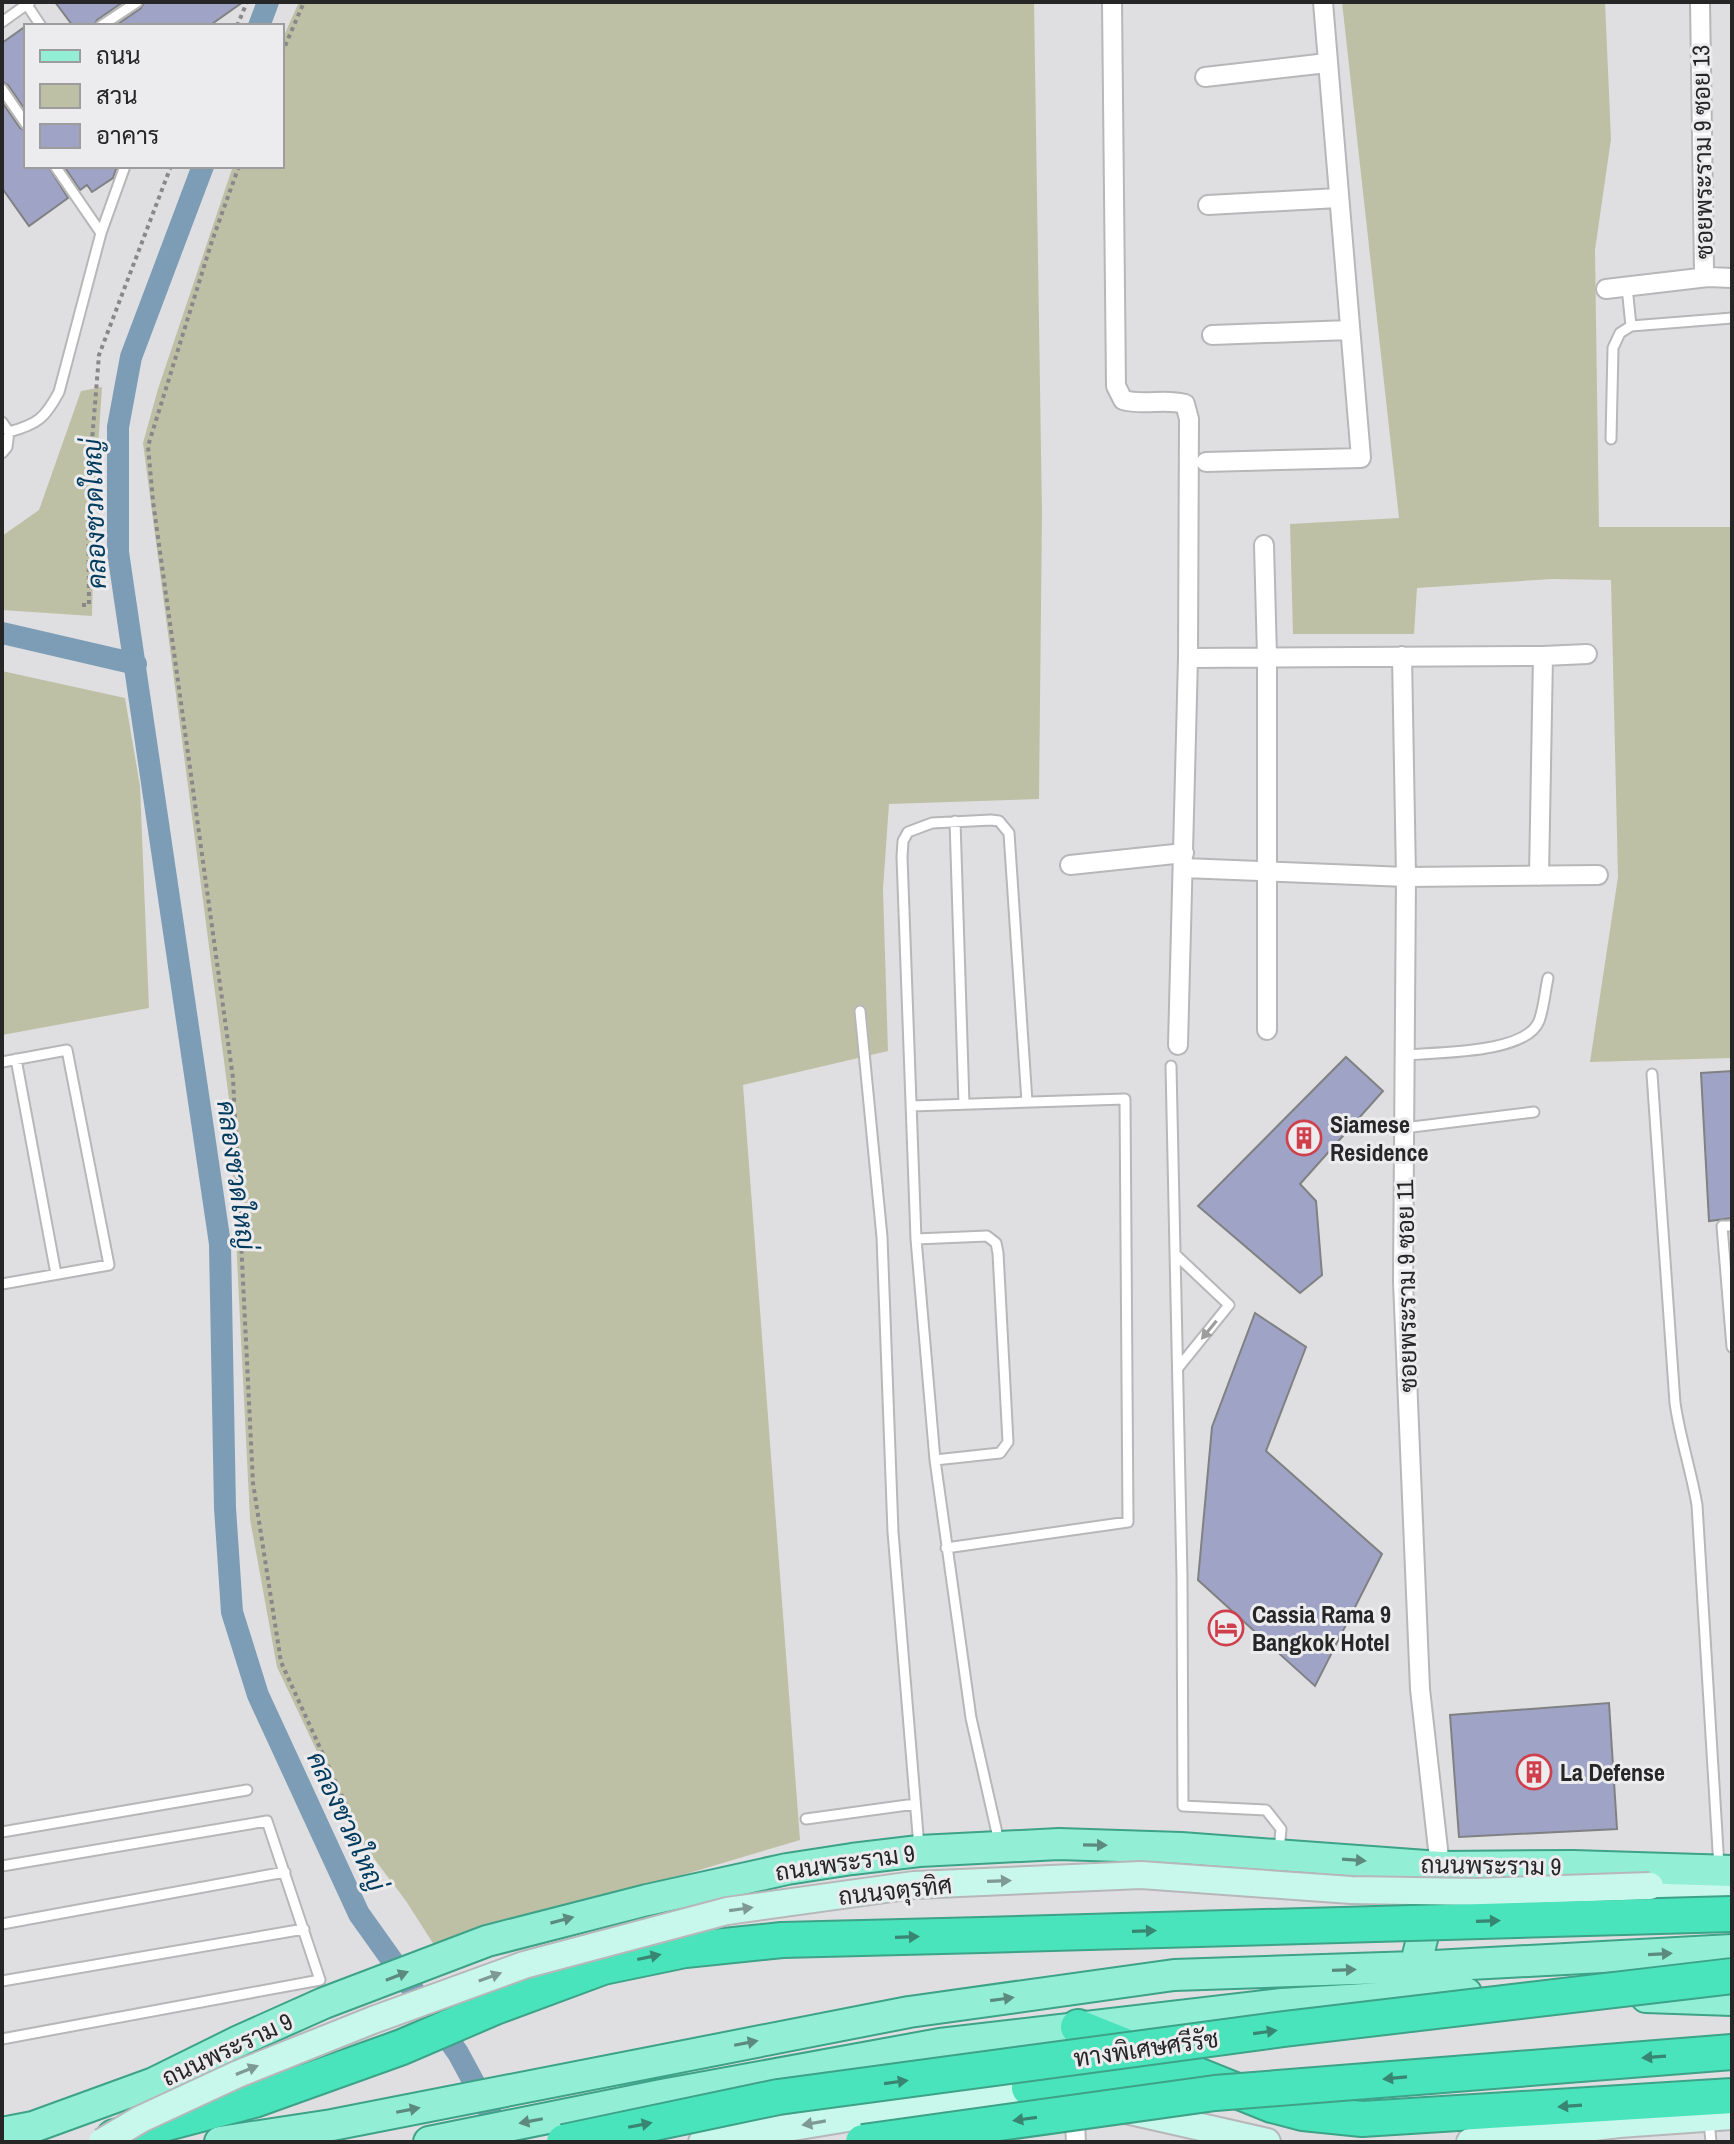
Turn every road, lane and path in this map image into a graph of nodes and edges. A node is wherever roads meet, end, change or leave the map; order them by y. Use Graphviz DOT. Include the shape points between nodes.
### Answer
graph roads {
  1 [pos="137,2"];
  2 [pos="247,2"];
  3 [pos="304,2"];
  4 [pos="1112,2"];
  5 [pos="1323,2"];
  6 [pos="1700,2"];
  7 [pos="27,3"];
  8 [pos="2,22"];
  9 [pos="40,24"];
  10 [pos="104,24"];
  11 [pos="238,24"];
  12 [pos="284,48"];
  13 [pos="1327,63"];
  14 [pos="1205,77"];
  15 [pos="2,89"];
  16 [pos="24,121"];
  17 [pos="56,168"];
  18 [pos="124,168"];
  19 [pos="170,168"];
  20 [pos="238,168"];
  21 [pos="1338,198"];
  22 [pos="1208,205"];
  23 [pos="101,233"];
  24 [pos="1708,277"];
  25 [pos="1732,278"];
  26 [pos="1627,287"];
  27 [pos="1606,289"];
  28 [pos="1732,318"];
  29 [pos="1631,326"];
  30 [pos="1349,330"];
  31 [pos="1212,335"];
  32 [pos="2,422"];
  33 [pos="9,432"];
  34 [pos="1611,439"];
  35 [pos="2,453"];
  36 [pos="1206,462"];
  37 [pos="1264,545"];
  38 [pos="82,605"];
  39 [pos="1587,654"];
  40 [pos="1402,656"];
  41 [pos="1543,656"];
  42 [pos="1267,657"];
  43 [pos="1188,658"];
  44 [pos="955,821"];
  45 [pos="1184,861"];
  46 [pos="1070,865"];
  47 [pos="1266,872"];
  48 [pos="1598,875"];
  49 [pos="1539,876"];
  50 [pos="1406,877"];
  51 [pos="1548,978"];
  52 [pos="860,1011"];
  53 [pos="1267,1030"];
  54 [pos="1178,1045"];
  55 [pos="1405,1055"];
  56 [pos="16,1059"];
  57 [pos="2,1062"];
  58 [pos="1171,1066"];
  59 [pos="1652,1074"];
  60 [pos="1027,1102"];
  61 [pos="964,1104"];
  62 [pos="911,1106"];
  63 [pos="1534,1112"];
  64 [pos="1404,1128"];
  65 [pos="1732,1226"];
  66 [pos="916,1239"];
  67 [pos="1175,1254"];
  68 [pos="56,1274"];
  69 [pos="2,1284"];
  70 [pos="1732,1347"];
  71 [pos="1178,1368"];
  72 [pos="935,1460"];
  73 [pos="946,1548"];
  74 [pos="247,1790"];
  75 [pos="915,1804"];
  76 [pos="346,1805"];
  77 [pos="806,1819"];
  78 [pos="2,1832"];
  79 [pos="1000,1845"];
  80 [pos="919,1851"];
  81 [pos="1279,1854"];
  82 [pos="2,1866"];
  83 [pos="1440,1867"];
  84 [pos="285,1872"];
  85 [pos="1728,1876"];
  86 [pos="1732,1914"];
  87 [pos="2,1924"];
  88 [pos="304,1929"];
  89 [pos="1732,1950"];
  90 [pos="1598,1957"];
  91 [pos="1415,1967"];
  92 [pos="1732,1976"];
  93 [pos="2,1981"];
  94 [pos="1612,1996"];
  95 [pos="1732,2000"];
  96 [pos="1078,2027"];
  97 [pos="2,2039"];
  98 [pos="1732,2052"];
  99 [pos="1189,2071"];
  100 [pos="1029,2088"];
  101 [pos="1074,2098"];
  102 [pos="254,2100"];
  103 [pos="938,2102"];
  104 [pos="1721,2118"];
  105 [pos="33,2127"];
  106 [pos="2,2133"];
  107 [pos="1224,2138"];
  108 [pos="94,2142"];
  109 [pos="102,2142"];
  110 [pos="220,2142"];
  111 [pos="429,2142"];
  112 [pos="564,2142"];
  113 [pos="702,2142"];
  114 [pos="863,2142"];
  115 [pos="943,2142"];
  116 [pos="1076,2142"];
  117 [pos="1267,2142"];
  118 [pos="1470,2142"];
  1 -- 10 [label="lane"];
  2 -- 11 [label="path"];
  3 -- 12 [label="path"];
  4 -- 43 [label="street" via="1116,386 1123,400 1134,403 1185,404 1189,419"];
  5 -- 13 [label="street"];
  6 -- 24 [label="street, ซอยพระราม 9 ซอย 13"];
  7 -- 8 [label="lane"];
  7 -- 9 [label="lane"];
  13 -- 14 [label="street"];
  13 -- 21 [label="street"];
  15 -- 16 [label="lane"];
  17 -- 23 [label="lane"];
  18 -- 23 [label="lane"];
  19 -- 38 [label="path" via="99,355 88,490 89,605"];
  20 -- 76 [label="path" via="148,446 233,1078 253,1483 281,1662"];
  21 -- 22 [label="street"];
  21 -- 30 [label="street"];
  23 -- 33 [label="lane" via="59,392 34,425"];
  24 -- 25 [label="street, ซอยพระราม 9 ซอย 13"];
  24 -- 26 [label="street"];
  26 -- 27 [label="street"];
  26 -- 29 [label="lane"];
  28 -- 29 [label="lane"];
  29 -- 34 [label="lane" via="1620,333 1613,348"];
  30 -- 31 [label="street"];
  30 -- 36 [label="street" via="1361,458"];
  32 -- 33 [label="lane"];
  33 -- 35 [label="lane"];
  37 -- 42 [label="street"];
  39 -- 41 [label="street"];
  40 -- 41 [label="street"];
  40 -- 42 [label="street"];
  40 -- 50 [label="street, ซอยพระราม 9 ซอย 11"];
  41 -- 49 [label="street"];
  42 -- 43 [label="street"];
  42 -- 47 [label="street"];
  43 -- 45 [label="street"];
  44 -- 60 [label="lane" via="999,821 1009,833"];
  44 -- 61 [label="lane"];
  44 -- 62 [label="lane" via="908,832 903,841"];
  45 -- 46 [label="street"];
  45 -- 47 [label="street"];
  45 -- 54 [label="street"];
  47 -- 50 [label="street"];
  47 -- 53 [label="street"];
  48 -- 49 [label="street"];
  49 -- 50 [label="street"];
  50 -- 55 [label="street, ซอยพระราม 9 ซอย 11"];
  51 -- 55 [label="lane" via="1539,1023 1526,1038"];
  52 -- 75 [label="lane" via="882,1237 893,1532"];
  55 -- 64 [label="street, ซอยพระราม 9 ซอย 11"];
  56 -- 57 [label="lane"];
  56 -- 68 [label="lane"];
  56 -- 68 [label="lane" via="67,1050 109,1265"];
  58 -- 67 [label="lane"];
  59 -- 85 [label="lane" via="1675,1403 1697,1505"];
  60 -- 61 [label="lane"];
  60 -- 73 [label="lane" via="1125,1099 1128,1522"];
  61 -- 62 [label="lane"];
  62 -- 66 [label="lane"];
  63 -- 64 [label="lane"];
  64 -- 83 [label="street, ซอยพระราม 9 ซอย 11" via="1403,1282 1420,1689"];
  65 -- 70 [label="lane" via="1722,1226"];
  66 -- 72 [label="lane"];
  66 -- 72 [label="lane" via="987,1236 998,1253 1008,1442 1000,1453"];
  67 -- 71 [label="lane"];
  67 -- 71 [label="lane, one-way" via="1229,1305"];
  68 -- 69 [label="lane"];
  71 -- 81 [label="lane" via="1183,1806 1266,1810 1281,1829"];
  72 -- 73 [label="lane"];
  73 -- 79 [label="lane" via="971,1718"];
  74 -- 78 [label="lane"];
  75 -- 77 [label="lane"];
  75 -- 80 [label="lane"];
  79 -- 80 [label="main road, ถนนพระราม 9"];
  79 -- 81 [label="main road, ถนนพระราม 9, one-way"];
  105 -- 80 [label="main road, ถนนพระราม 9, one-way" via="154,2083 324,2003 487,1941 787,1869"];
  81 -- 83 [label="main road, ถนนพระราม 9, one-way"];
  82 -- 84 [label="lane" via="267,1821"];
  83 -- 85 [label="main road, ถนนพระราม 9" via="1573,1866"];
  83 -- 91 [label="main road"];
  84 -- 87 [label="lane"];
  84 -- 88 [label="lane"];
  109 -- 85 [label="main road, ถนนจตุรทิศ, one-way, bridge" via="238,2074 373,2020 524,1965 727,1911 914,1885 1141,1875 1351,1890 1477,1892 1650,1886"];
  102 -- 86 [label="highway, one-way, bridge" via="603,1967 685,1950 782,1940"];
  88 -- 93 [label="lane"];
  88 -- 97 [label="lane" via="320,1980"];
  90 -- 89 [label="main road, one-way"];
  90 -- 91 [label="main road"];
  90 -- 94 [label="main road" via="1630,1972 1628,1987"];
  110 -- 91 [label="main road, one-way" via="332,2125 909,2012 1174,1975"];
  112 -- 92 [label="highway, ทางพิเศษศรีรัช, one-way, bridge" via="778,2097"];
  94 -- 95 [label="main road"];
  94 -- 96 [label="main road" via="1455,1993 1282,2004"];
  96 -- 99 [label="highway"];
  96 -- 111 [label="main road, one-way" via="940,2044"];
  98 -- 114 [label="highway, one-way, bridge" via="1215,2093"];
  99 -- 100 [label="highway"];
  104 -- 99 [label="highway, one-way" via="1362,2119 1272,2105"];
  100 -- 101 [label="main road"];
  100 -- 103 [label="main road"];
  101 -- 107 [label="main road"];
  101 -- 116 [label="street"];
  102 -- 105 [label="main road"];
  102 -- 108 [label="highway"];
  103 -- 113 [label="main road, one-way"];
  103 -- 115 [label="lane"];
  104 -- 118 [label="main road"];
  105 -- 106 [label="main road, ถนนพระราม 9"];
  107 -- 117 [label="main road"];
}
